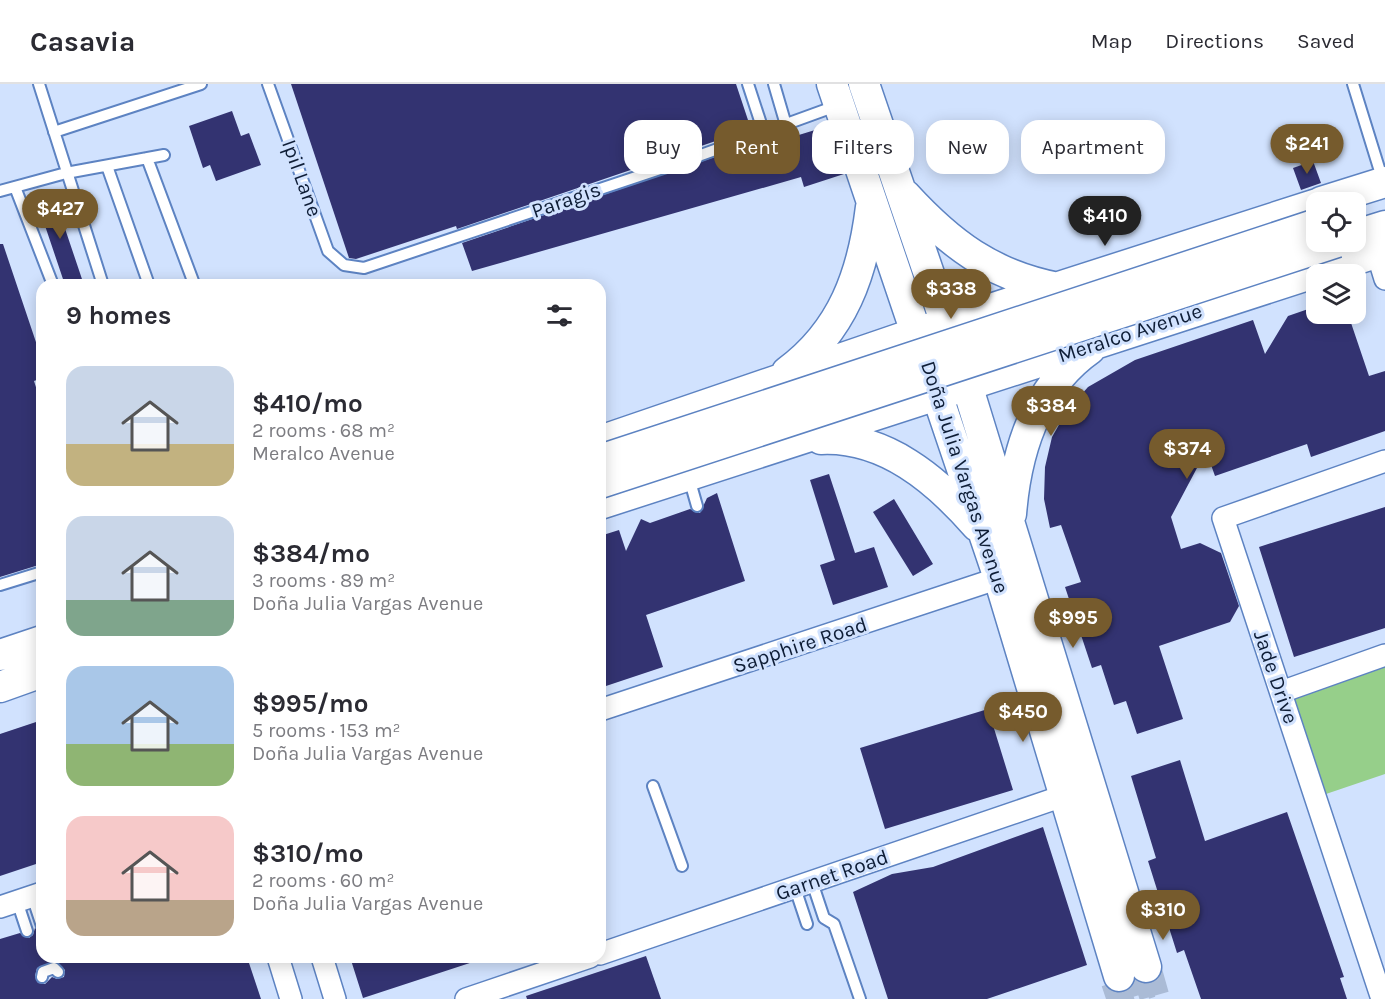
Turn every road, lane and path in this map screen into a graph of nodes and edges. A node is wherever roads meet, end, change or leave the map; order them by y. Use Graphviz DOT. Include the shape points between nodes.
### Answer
graph roads {
  1 [pos="39,84"];
  2 [pos="201,84"];
  3 [pos="268,84"];
  4 [pos="748,84"];
  5 [pos="774,84"];
  6 [pos="864,84"];
  7 [pos="1353,84"];
  8 [pos="836,95"];
  9 [pos="760,120"];
  10 [pos="785,120"];
  11 [pos="794,120"];
  12 [pos="54,132"];
  13 [pos="714,150"];
  14 [pos="164,156"];
  15 [pos="147,158"];
  16 [pos="107,166"];
  17 [pos="66,173"];
  18 [pos="15,187"];
  19 [pos="899,189"];
  20 [pos="1384,189"];
  21 [pos="0,191"];
  22 [pos="1366,193"];
  23 [pos="872,201"];
  24 [pos="1366,204"];
  25 [pos="1306,208"];
  26 [pos="1306,229"];
  27 [pos="1378,249"];
  28 [pos="1306,252"];
  29 [pos="1154,256"];
  30 [pos="344,265"];
  31 [pos="51,279"];
  32 [pos="101,279"];
  33 [pos="147,279"];
  34 [pos="192,279"];
  35 [pos="1064,286"];
  36 [pos="1174,319"];
  37 [pos="950,336"];
  38 [pos="1096,344"];
  39 [pos="920,345"];
  40 [pos="967,385"];
  41 [pos="759,388"];
  42 [pos="938,394"];
  43 [pos="606,439"];
  44 [pos="784,444"];
  45 [pos="606,458"];
  46 [pos="1385,461"];
  47 [pos="688,475"];
  48 [pos="606,481"];
  49 [pos="606,502"];
  50 [pos="697,506"];
  51 [pos="997,532"];
  52 [pos="36,574"];
  53 [pos="999,578"];
  54 [pos="0,585"];
  55 [pos="36,642"];
  56 [pos="0,655"];
  57 [pos="1385,655"];
  58 [pos="36,674"];
  59 [pos="0,687"];
  60 [pos="1281,692"];
  61 [pos="606,708"];
  62 [pos="653,786"];
  63 [pos="1064,796"];
  64 [pos="682,866"];
  65 [pos="804,885"];
  66 [pos="23,899"];
  67 [pos="36,917"];
  68 [pos="807,924"];
  69 [pos="27,931"];
  70 [pos="606,952"];
  71 [pos="280,963"];
  72 [pos="324,963"];
  73 [pos="572,963"];
  74 [pos="58,972"];
  75 [pos="42,977"];
  76 [pos="291,999"];
  77 [pos="335,999"];
  78 [pos="466,999"];
  79 [pos="860,999"];
  80 [pos="1382,999"];
  1 -- 12 [label="lane"];
  2 -- 12 [label="lane"];
  3 -- 30 [label="lane, Ipil Lane" via="328,251"];
  4 -- 9 [label="lane"];
  5 -- 10 [label="lane"];
  6 -- 19 [label="main road, Doña Julia Vargas Avenue"];
  7 -- 20 [label="lane"];
  8 -- 11 [label="lane, Paragis"];
  8 -- 23 [label="main road, Doña Julia Vargas Avenue"];
  12 -- 17 [label="lane"];
  13 -- 30 [label="lane, Paragis" via="364,268"];
  14 -- 15 [label="lane"];
  15 -- 16 [label="lane"];
  15 -- 34 [label="lane"];
  16 -- 17 [label="lane"];
  16 -- 33 [label="lane"];
  17 -- 18 [label="lane"];
  17 -- 32 [label="lane"];
  18 -- 21 [label="lane"];
  18 -- 31 [label="lane"];
  19 -- 35 [label="main road" via="949,239 982,262 1010,275"];
  19 -- 37 [label="main road, Doña Julia Vargas Avenue"];
  20 -- 22 [label="main road"];
  20 -- 24 [label="main road"];
  23 -- 39 [label="main road, Doña Julia Vargas Avenue"];
  23 -- 41 [label="main road" via="858,272 838,319 812,353"];
  25 -- 29 [label="main road"];
  26 -- 45 [label="main road, bridge"];
  27 -- 36 [label="main road, Meralco Avenue"];
  28 -- 48 [label="main road, Meralco Avenue, bridge"];
  29 -- 35 [label="main road"];
  29 -- 36 [label="main road" via="1144,280 1147,299 1155,310"];
  35 -- 37 [label="main road"];
  36 -- 38 [label="main road, Meralco Avenue"];
  37 -- 39 [label="main road"];
  37 -- 40 [label="main road, Doña Julia Vargas Avenue"];
  38 -- 40 [label="main road, Meralco Avenue"];
  38 -- 51 [label="main road" via="1065,371 1032,420"];
  39 -- 41 [label="main road"];
  39 -- 42 [label="main road, Doña Julia Vargas Avenue"];
  40 -- 42 [label="main road, Meralco Avenue"];
  40 -- 51 [label="main road, Doña Julia Vargas Avenue"];
  41 -- 43 [label="main road"];
  41 -- 44 [label="main road" via="781,392 796,408 796,429"];
  42 -- 44 [label="main road, Meralco Avenue"];
  42 -- 51 [label="main road, Doña Julia Vargas Avenue"];
  44 -- 47 [label="main road, Meralco Avenue"];
  44 -- 51 [label="main road" via="852,440 890,453"];
  46 -- 60 [label="street, Jade Drive" via="1223,518"];
  47 -- 49 [label="main road, Meralco Avenue"];
  47 -- 50 [label="lane"];
  51 -- 53 [label="main road, Doña Julia Vargas Avenue"];
  51 -- 63 [label="main road, Doña Julia Vargas Avenue" via="1132,972"];
  52 -- 54 [label="lane"];
  53 -- 61 [label="street, Sapphire Road"];
  53 -- 63 [label="main road, Doña Julia Vargas Avenue"];
  55 -- 56 [label="main road"];
  57 -- 60 [label="street"];
  58 -- 59 [label="main road"];
  60 -- 80 [label="street, Jade Drive"];
  62 -- 64 [label="lane"];
  63 -- 65 [label="street, Garnet Road"];
  65 -- 68 [label="lane"];
  65 -- 70 [label="street, Garnet Road"];
  65 -- 79 [label="lane" via="824,918 834,924"];
  66 -- 67 [label="lane"];
  66 -- 69 [label="lane"];
  71 -- 76 [label="street"];
  72 -- 77 [label="street"];
  73 -- 78 [label="street"];
  74 -- 75 [label="lane" via="48,968"];
}
